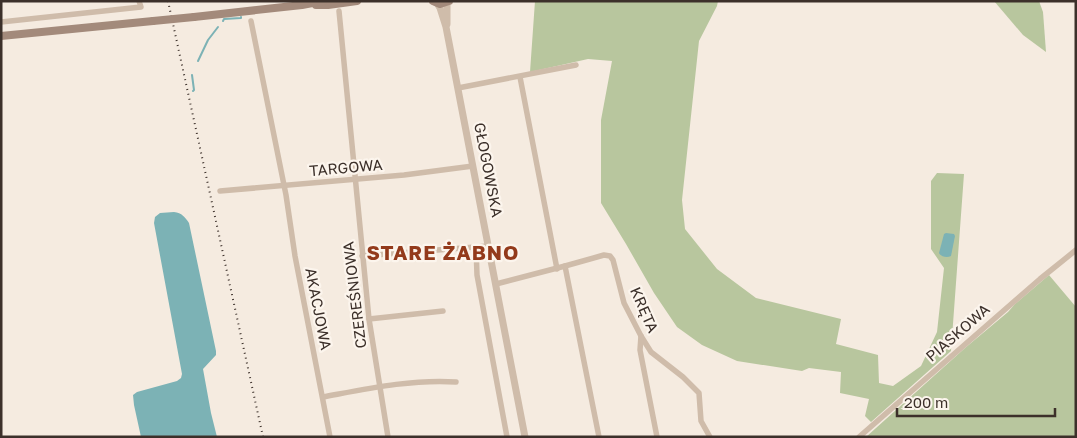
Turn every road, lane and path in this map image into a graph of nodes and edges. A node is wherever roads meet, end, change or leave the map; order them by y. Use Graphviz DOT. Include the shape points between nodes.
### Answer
graph roads {
  1 [pos="139,1"];
  2 [pos="323,1"];
  3 [pos="357,1"];
  4 [pos="435,2"];
  5 [pos="448,2"];
  6 [pos="302,6"];
  7 [pos="339,11"];
  8 [pos="251,21"];
  9 [pos="1,22"];
  10 [pos="446,27"];
  11 [pos="1,36"];
  12 [pos="576,65"];
  13 [pos="520,77"];
  14 [pos="458,88"];
  15 [pos="473,166"];
  16 [pos="355,179"];
  17 [pos="284,185"];
  18 [pos="220,191"];
  19 [pos="488,246"];
  20 [pos="476,248"];
  21 [pos="1076,250"];
  22 [pos="362,256"];
  23 [pos="565,266"];
  24 [pos="557,268"];
  25 [pos="496,284"];
  26 [pos="443,312"];
  27 [pos="369,319"];
  28 [pos="641,336"];
  29 [pos="456,382"];
  30 [pos="380,387"];
  31 [pos="323,397"];
  32 [pos="330,437"];
  33 [pos="388,437"];
  34 [pos="507,437"];
  35 [pos="525,437"];
  36 [pos="599,437"];
  37 [pos="657,437"];
  38 [pos="710,437"];
  39 [pos="859,437"];
  1 -- 9 [label="street" via="141,7"];
  2 -- 6 [label="main road"];
  3 -- 6 [label="main road"];
  4 -- 5 [label="main road"];
  4 -- 10 [label="street, GŁOGOWSKA"];
  5 -- 10 [label="street, GŁOGOWSKA"];
  6 -- 11 [label="main road, bridge"];
  7 -- 16 [label="street, CZEREŚNIOWA"];
  8 -- 17 [label="street, AKACJOWA"];
  10 -- 14 [label="street, GŁOGOWSKA"];
  12 -- 13 [label="street"];
  13 -- 14 [label="street"];
  13 -- 24 [label="street"];
  14 -- 15 [label="street, GŁOGOWSKA"];
  15 -- 16 [label="street, TARGOWA"];
  15 -- 19 [label="street, GŁOGOWSKA"];
  16 -- 17 [label="street, TARGOWA"];
  16 -- 22 [label="street, CZEREŚNIOWA"];
  17 -- 18 [label="street, TARGOWA"];
  17 -- 31 [label="street, AKACJOWA" via="294,256"];
  19 -- 20 [label="street"];
  19 -- 25 [label="street, GŁOGOWSKA"];
  20 -- 22 [label="street"];
  20 -- 34 [label="street" via="477,275"];
  21 -- 39 [label="street, PIASKOWA"];
  22 -- 27 [label="street, CZEREŚNIOWA"];
  23 -- 24 [label="street, KRĘTA"];
  23 -- 28 [label="street, KRĘTA" via="610,256 624,303"];
  23 -- 36 [label="street"];
  24 -- 25 [label="street, KRĘTA"];
  25 -- 35 [label="street, GŁOGOWSKA"];
  26 -- 27 [label="street"];
  27 -- 30 [label="street, CZEREŚNIOWA"];
  28 -- 37 [label="street" via="640,350"];
  28 -- 38 [label="street, KRĘTA" via="651,352 699,393 701,421"];
  29 -- 30 [label="street"];
  30 -- 31 [label="street"];
  30 -- 33 [label="street, CZEREŚNIOWA"];
  31 -- 32 [label="street, AKACJOWA"];
}
